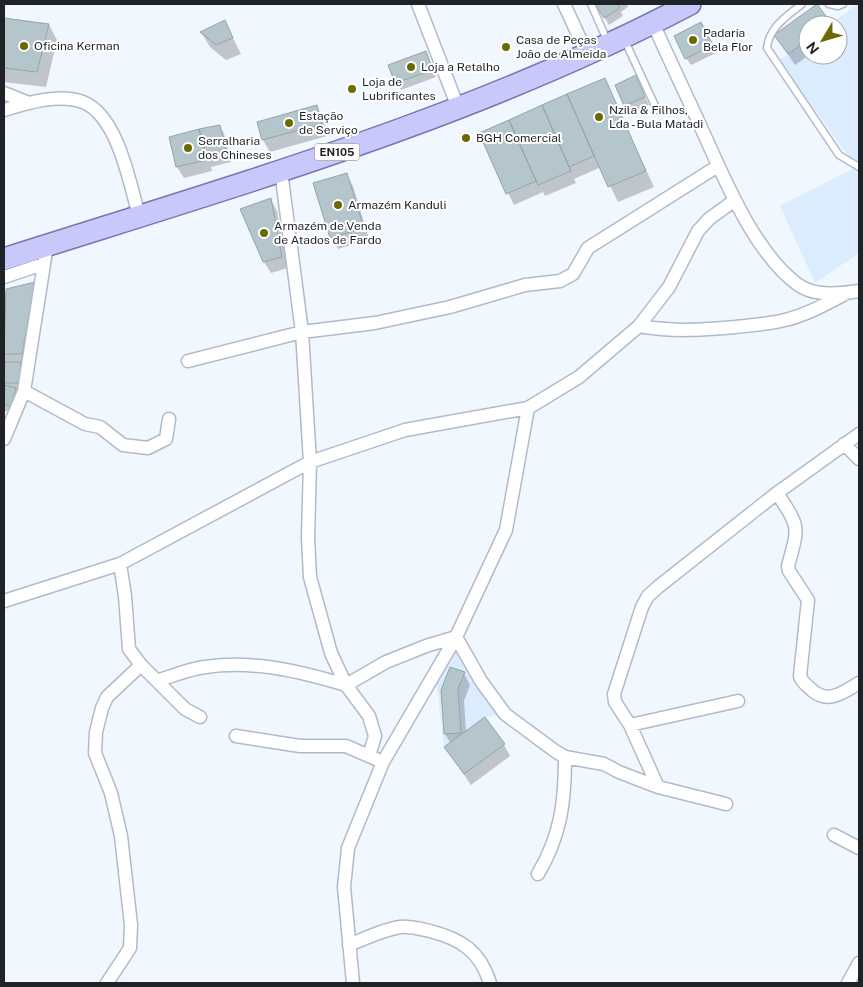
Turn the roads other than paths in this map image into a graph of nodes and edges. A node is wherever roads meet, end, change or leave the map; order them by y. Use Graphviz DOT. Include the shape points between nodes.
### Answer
graph roads {
  1 [pos="418,4"];
  2 [pos="564,4"];
  3 [pos="591,4"];
  4 [pos="690,4"];
  5 [pos="802,4"];
  6 [pos="829,4"];
  7 [pos="843,4"];
  8 [pos="653,23"];
  9 [pos="616,40"];
  10 [pos="587,54"];
  11 [pos="4,93"];
  12 [pos="29,103"];
  13 [pos="4,110"];
  14 [pos="459,110"];
  15 [pos="657,110"];
  16 [pos="718,166"];
  17 [pos="859,167"];
  18 [pos="281,171"];
  19 [pos="735,200"];
  20 [pos="139,216"];
  21 [pos="45,254"];
  22 [pos="4,259"];
  23 [pos="4,277"];
  24 [pos="853,292"];
  25 [pos="639,326"];
  26 [pos="302,332"];
  27 [pos="188,361"];
  28 [pos="24,391"];
  29 [pos="528,408"];
  30 [pos="169,418"];
  31 [pos="859,434"];
  32 [pos="4,439"];
  33 [pos="844,444"];
  34 [pos="859,459"];
  35 [pos="310,462"];
  36 [pos="777,493"];
  37 [pos="120,564"];
  38 [pos="4,601"];
  39 [pos="456,637"];
  40 [pos="141,665"];
  41 [pos="157,681"];
  42 [pos="859,683"];
  43 [pos="346,685"];
  44 [pos="738,701"];
  45 [pos="200,717"];
  46 [pos="630,725"];
  47 [pos="236,736"];
  48 [pos="369,756"];
  49 [pos="565,757"];
  50 [pos="383,762"];
  51 [pos="658,787"];
  52 [pos="726,804"];
  53 [pos="834,835"];
  54 [pos="859,848"];
  55 [pos="538,874"];
  56 [pos="349,945"];
  57 [pos="859,963"];
  58 [pos="107,983"];
  59 [pos="352,983"];
  60 [pos="490,983"];
  61 [pos="848,983"];
  1 -- 14 [label="street"];
  2 -- 10 [label="street"];
  3 -- 9 [label="lane"];
  4 -- 8 [label="main road, EN105"];
  5 -- 17 [label="lane" via="768,36 768,48 839,155"];
  6 -- 7 [label="lane"];
  8 -- 9 [label="main road, EN105"];
  8 -- 16 [label="street"];
  9 -- 10 [label="main road, EN105"];
  9 -- 15 [label="lane"];
  10 -- 14 [label="main road, EN105"];
  11 -- 12 [label="street"];
  12 -- 13 [label="street"];
  12 -- 20 [label="street" via="60,99 84,102 104,119 118,143"];
  14 -- 18 [label="main road, EN105"];
  16 -- 19 [label="street"];
  16 -- 26 [label="street" via="588,248 573,274 560,281 525,285 450,307 374,324"];
  18 -- 20 [label="main road, EN105"];
  18 -- 26 [label="street"];
  19 -- 24 [label="street" via="760,242 798,284 814,292"];
  19 -- 25 [label="street" via="698,231 669,287"];
  20 -- 21 [label="main road, EN105"];
  21 -- 22 [label="main road, EN105"];
  21 -- 23 [label="street"];
  21 -- 28 [label="street"];
  24 -- 25 [label="street" via="786,320 759,325 695,331"];
  25 -- 29 [label="street" via="579,377"];
  26 -- 27 [label="street"];
  26 -- 35 [label="street"];
  28 -- 30 [label="street" via="85,424 100,427 123,445 148,448 166,439"];
  28 -- 32 [label="street"];
  29 -- 35 [label="street" via="405,430"];
  29 -- 39 [label="street" via="506,530"];
  31 -- 33 [label="street"];
  33 -- 34 [label="street"];
  33 -- 36 [label="street"];
  35 -- 37 [label="street"];
  35 -- 43 [label="street" via="310,577 332,653"];
  36 -- 42 [label="street" via="798,532 789,571 808,600 801,680 825,698 832,698"];
  36 -- 46 [label="street" via="648,596 614,694 615,702"];
  37 -- 38 [label="street"];
  37 -- 40 [label="street" via="127,641"];
  39 -- 43 [label="street" via="386,662"];
  39 -- 49 [label="street" via="481,681 505,714"];
  39 -- 50 [label="street"];
  40 -- 41 [label="street"];
  40 -- 58 [label="street" via="107,698 96,732 95,753 111,793 122,836 131,925 130,948"];
  41 -- 43 [label="street" via="204,667 250,664 299,671"];
  41 -- 45 [label="street" via="184,709"];
  43 -- 48 [label="street" via="369,716 375,736"];
  44 -- 46 [label="street"];
  46 -- 51 [label="street"];
  47 -- 48 [label="street" via="300,746 346,746"];
  48 -- 50 [label="street"];
  49 -- 51 [label="street" via="604,764"];
  49 -- 55 [label="street" via="565,792 560,825"];
  50 -- 56 [label="street" via="348,848 344,887"];
  51 -- 52 [label="street"];
  53 -- 54 [label="street"];
  56 -- 59 [label="street"];
  56 -- 60 [label="street" via="402,926 453,937 467,946 480,961"];
  57 -- 61 [label="street"];
}
